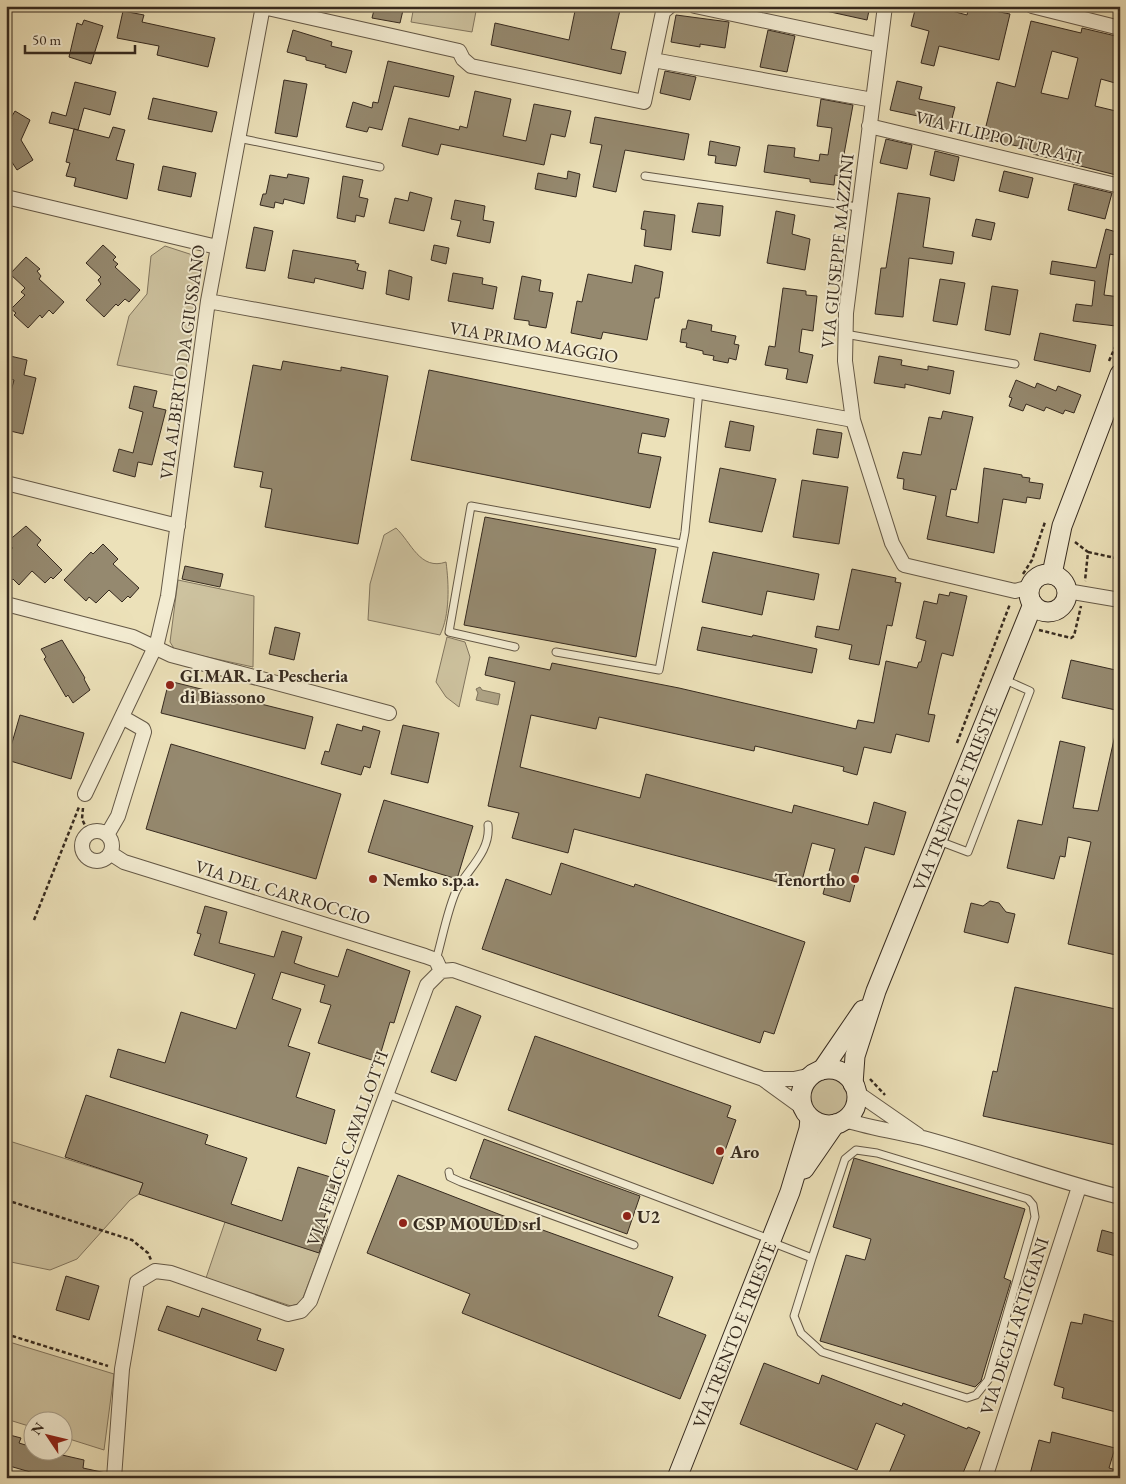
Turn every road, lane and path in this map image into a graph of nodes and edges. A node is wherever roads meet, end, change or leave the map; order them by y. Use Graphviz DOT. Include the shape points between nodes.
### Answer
graph roads {
  1 [pos="695,6"];
  2 [pos="885,6"];
  3 [pos="1032,6"];
  4 [pos="263,7"];
  5 [pos="666,9"];
  6 [pos="1120,28"];
  7 [pos="880,45"];
  8 [pos="653,60"];
  9 [pos="873,100"];
  10 [pos="870,126"];
  11 [pos="238,138"];
  12 [pos="380,167"];
  13 [pos="645,176"];
  14 [pos="1120,186"];
  15 [pos="6,197"];
  16 [pos="858,207"];
  17 [pos="217,246"];
  18 [pos="208,301"];
  19 [pos="845,334"];
  20 [pos="1120,336"];
  21 [pos="1015,364"];
  22 [pos="1115,379"];
  23 [pos="699,391"];
  24 [pos="853,420"];
  25 [pos="6,483"];
  26 [pos="1047,515"];
  27 [pos="178,526"];
  28 [pos="682,544"];
  29 [pos="1088,552"];
  30 [pos="1120,559"];
  31 [pos="1052,574"];
  32 [pos="1067,591"];
  33 [pos="1026,594"];
  34 [pos="1120,600"];
  35 [pos="6,604"];
  36 [pos="515,646"];
  37 [pos="155,648"];
  38 [pos="556,652"];
  39 [pos="1002,678"];
  40 [pos="389,713"];
  41 [pos="122,716"];
  42 [pos="956,745"];
  43 [pos="85,794"];
  44 [pos="488,825"];
  45 [pos="89,834"];
  46 [pos="107,835"];
  47 [pos="936,840"];
  48 [pos="110,853"];
  49 [pos="34,920"];
  50 [pos="438,965"];
  51 [pos="876,991"];
  52 [pos="817,1073"];
  53 [pos="763,1079"];
  54 [pos="855,1088"];
  55 [pos="387,1094"];
  56 [pos="806,1113"];
  57 [pos="840,1122"];
  58 [pos="922,1138"];
  59 [pos="449,1172"];
  60 [pos="1079,1187"];
  61 [pos="790,1192"];
  62 [pos="1120,1197"];
  63 [pos="6,1200"];
  64 [pos="769,1240"];
  65 [pos="634,1245"];
  66 [pos="812,1258"];
  67 [pos="155,1270"];
  68 [pos="6,1334"];
  69 [pos="122,1369"];
  70 [pos="114,1478"];
  71 [pos="677,1478"];
  72 [pos="985,1478"];
  1 -- 7 [label="street"];
  2 -- 7 [label="street, VIA GIUSEPPE MAZZINI"];
  3 -- 6 [label="street"];
  4 -- 8 [label="street" via="460,51 471,66 644,102"];
  4 -- 11 [label="street, VIA ALBERTO DA GIUSSANO"];
  5 -- 8 [label="street"];
  7 -- 9 [label="street, VIA GIUSEPPE MAZZINI"];
  8 -- 9 [label="street"];
  9 -- 10 [label="street, VIA GIUSEPPE MAZZINI"];
  10 -- 14 [label="street, VIA FILIPPO TURATI"];
  10 -- 16 [label="street, VIA GIUSEPPE MAZZINI"];
  11 -- 12 [label="lane"];
  11 -- 17 [label="street, VIA ALBERTO DA GIUSSANO"];
  13 -- 16 [label="lane"];
  15 -- 17 [label="street"];
  16 -- 19 [label="street, VIA GIUSEPPE MAZZINI"];
  17 -- 18 [label="street, VIA ALBERTO DA GIUSSANO"];
  18 -- 23 [label="street, VIA PRIMO MAGGIO"];
  18 -- 27 [label="street, VIA ALBERTO DA GIUSSANO"];
  19 -- 21 [label="lane"];
  19 -- 24 [label="street, VIA GIUSEPPE MAZZINI" via="845,361"];
  20 -- 22 [label="path"];
  22 -- 31 [label="street" via="1062,526"];
  23 -- 24 [label="street, VIA PRIMO MAGGIO"];
  23 -- 28 [label="lane"];
  24 -- 33 [label="street, VIA GIUSEPPE MAZZINI" via="892,542 904,566"];
  25 -- 27 [label="street"];
  26 -- 33 [label="path" via="1032,560 1020,578"];
  27 -- 37 [label="street, VIA ALBERTO DA GIUSSANO" via="168,596"];
  28 -- 36 [label="lane" via="471,506 449,632"];
  28 -- 38 [label="lane" via="658,670"];
  29 -- 30 [label="path"];
  31 -- 32 [label="street" via="1062,580"];
  31 -- 33 [label="street" via="1041,575"];
  32 -- 33 [label="street" via="1064,602 1055,610 1044,611"];
  32 -- 34 [label="street"];
  33 -- 39 [label="street, VIA TRENTO E TRIESTE"];
  33 -- 42 [label="path"];
  35 -- 37 [label="street" via="133,637"];
  37 -- 40 [label="street"];
  37 -- 41 [label="street, VIA ALBERTO DA GIUSSANO"];
  39 -- 47 [label="street, VIA TRENTO E TRIESTE"];
  39 -- 47 [label="lane" via="1030,691 968,852"];
  41 -- 43 [label="street, VIA ALBERTO DA GIUSSANO"];
  41 -- 46 [label="street" via="144,732 118,816"];
  43 -- 45 [label="path" via="82,819"];
  43 -- 49 [label="path"];
  44 -- 50 [label="lane" via="489,834 475,866 457,889"];
  45 -- 46 [label="street" via="99,832"];
  45 -- 48 [label="street" via="82,846 89,858 98,861"];
  46 -- 48 [label="street" via="112,844"];
  47 -- 51 [label="street, VIA TRENTO E TRIESTE"];
  48 -- 50 [label="street, VIA DEL CARROCCIO" via="124,862"];
  50 -- 53 [label="street"];
  50 -- 55 [label="street, VIA FELICE CAVALLOTTI" via="426,985"];
  51 -- 52 [label="street, VIA TRENTO E TRIESTE"];
  51 -- 54 [label="street, VIA TRENTO E TRIESTE" via="855,1056"];
  52 -- 53 [label="street" via="794,1079"];
  52 -- 54 [label="street" via="834,1070 845,1074"];
  52 -- 56 [label="street, VIA TRENTO E TRIESTE" via="802,1090"];
  53 -- 56 [label="street"];
  54 -- 57 [label="street, VIA TRENTO E TRIESTE" via="856,1103 852,1112"];
  54 -- 58 [label="street"];
  55 -- 64 [label="lane"];
  55 -- 67 [label="street, VIA FELICE CAVALLOTTI" via="310,1301 301,1311 288,1314"];
  56 -- 57 [label="street" via="822,1124"];
  56 -- 61 [label="street, VIA TRENTO E TRIESTE" via="809,1129"];
  57 -- 58 [label="street"];
  57 -- 61 [label="street, VIA TRENTO E TRIESTE" via="817,1148"];
  58 -- 60 [label="street"];
  59 -- 65 [label="lane" via="450,1177 461,1182"];
  60 -- 62 [label="street"];
  60 -- 72 [label="street, VIA DEGLI ARTIGIANI"];
  61 -- 64 [label="street, VIA TRENTO E TRIESTE"];
  63 -- 67 [label="path" via="132,1240 148,1253"];
  64 -- 66 [label="lane"];
  64 -- 71 [label="street, VIA TRENTO E TRIESTE"];
  66 -- 66 [label="lane" via="794,1316 807,1341 822,1352 967,1398 976,1395 988,1380 1035,1218 1033,1205 1028,1199 993,1188 877,1153 856,1150 844,1159"];
  67 -- 69 [label="street" via="137,1282"];
  68 -- 69 [label="path"];
  69 -- 70 [label="street"];
}
